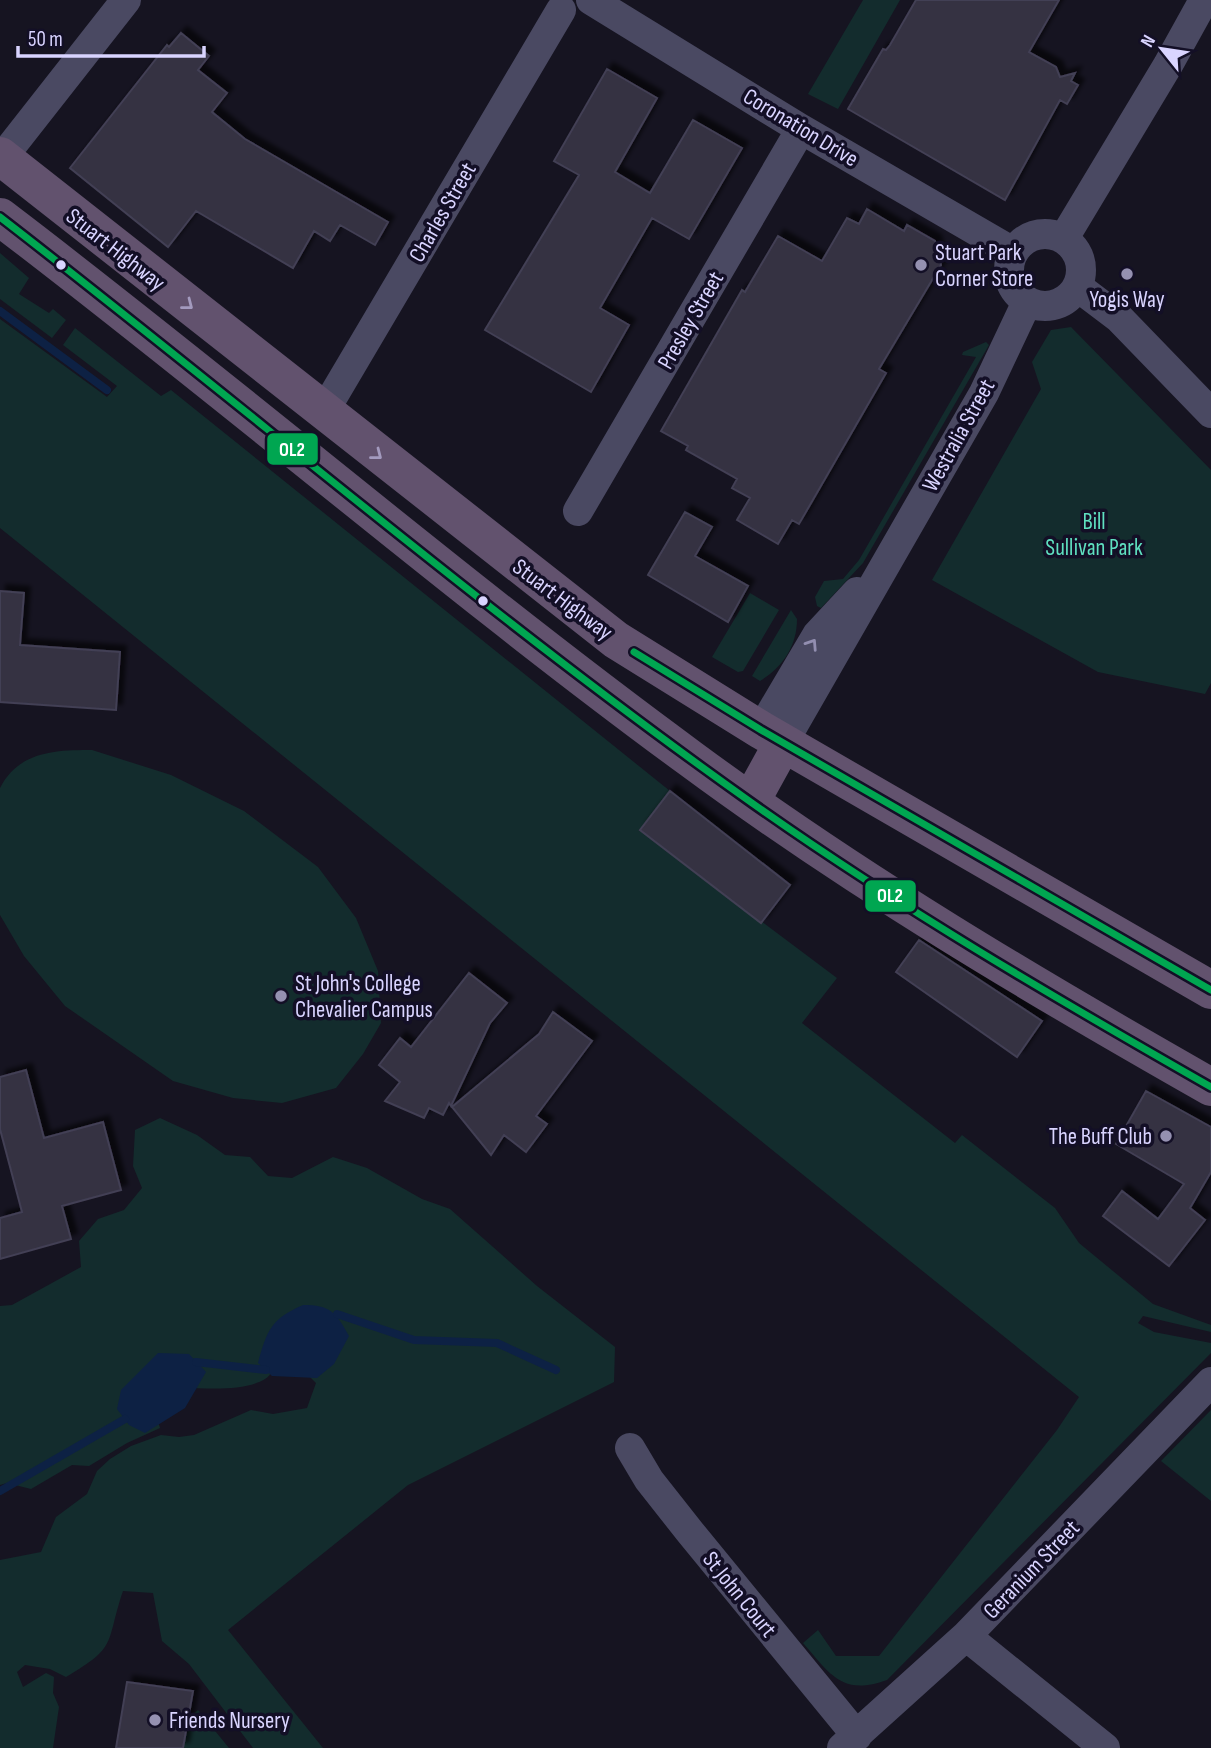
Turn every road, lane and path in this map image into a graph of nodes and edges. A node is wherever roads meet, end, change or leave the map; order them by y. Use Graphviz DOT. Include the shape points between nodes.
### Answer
graph roads {
  1 [pos="127,0"];
  2 [pos="590,0"];
  3 [pos="1204,0"];
  4 [pos="556,5"];
  5 [pos="801,129"];
  6 [pos="1,157"];
  7 [pos="0,217"];
  8 [pos="1064,238"];
  9 [pos="1013,252"];
  10 [pos="1078,287"];
  11 [pos="1027,302"];
  12 [pos="323,413"];
  13 [pos="1211,413"];
  14 [pos="297,451"];
  15 [pos="578,511"];
  16 [pos="772,736"];
  17 [pos="740,794"];
  18 [pos="1211,990"];
  19 [pos="1211,1087"];
  20 [pos="1211,1382"];
  21 [pos="630,1448"];
  22 [pos="966,1636"];
  23 [pos="850,1742"];
  24 [pos="1105,1748"];
  1 -- 6 [label="street"];
  2 -- 4 [label="street" via="581,10"];
  2 -- 5 [label="street, Coronation Drive"];
  3 -- 8 [label="street"];
  4 -- 12 [label="street, Charles Street"];
  5 -- 9 [label="street, Coronation Drive"];
  5 -- 15 [label="street, Presley Street"];
  6 -- 12 [label="highway, Stuart Highway, one-way"];
  7 -- 14 [label="highway, Stuart Highway"];
  8 -- 9 [label="street" via="1031,236"];
  8 -- 10 [label="street" via="1079,254"];
  9 -- 11 [label="street" via="1009,274"];
  10 -- 11 [label="street" via="1071,296 1050,306"];
  10 -- 13 [label="street" via="1119,318"];
  11 -- 16 [label="street, Westralia Street" via="984,393 884,565 828,621"];
  12 -- 14 [label="highway"];
  12 -- 16 [label="highway, Stuart Highway, one-way" via="616,640"];
  14 -- 17 [label="highway, Stuart Highway" via="571,670"];
  16 -- 17 [label="highway, Westralia Street"];
  16 -- 18 [label="highway, Stuart Highway"];
  17 -- 19 [label="highway, Stuart Highway" via="907,906"];
  20 -- 22 [label="street, Geranium Street"];
  21 -- 23 [label="street, St John Court" via="649,1480"];
  22 -- 23 [label="street, Geranium Street"];
  22 -- 24 [label="street"];
}
